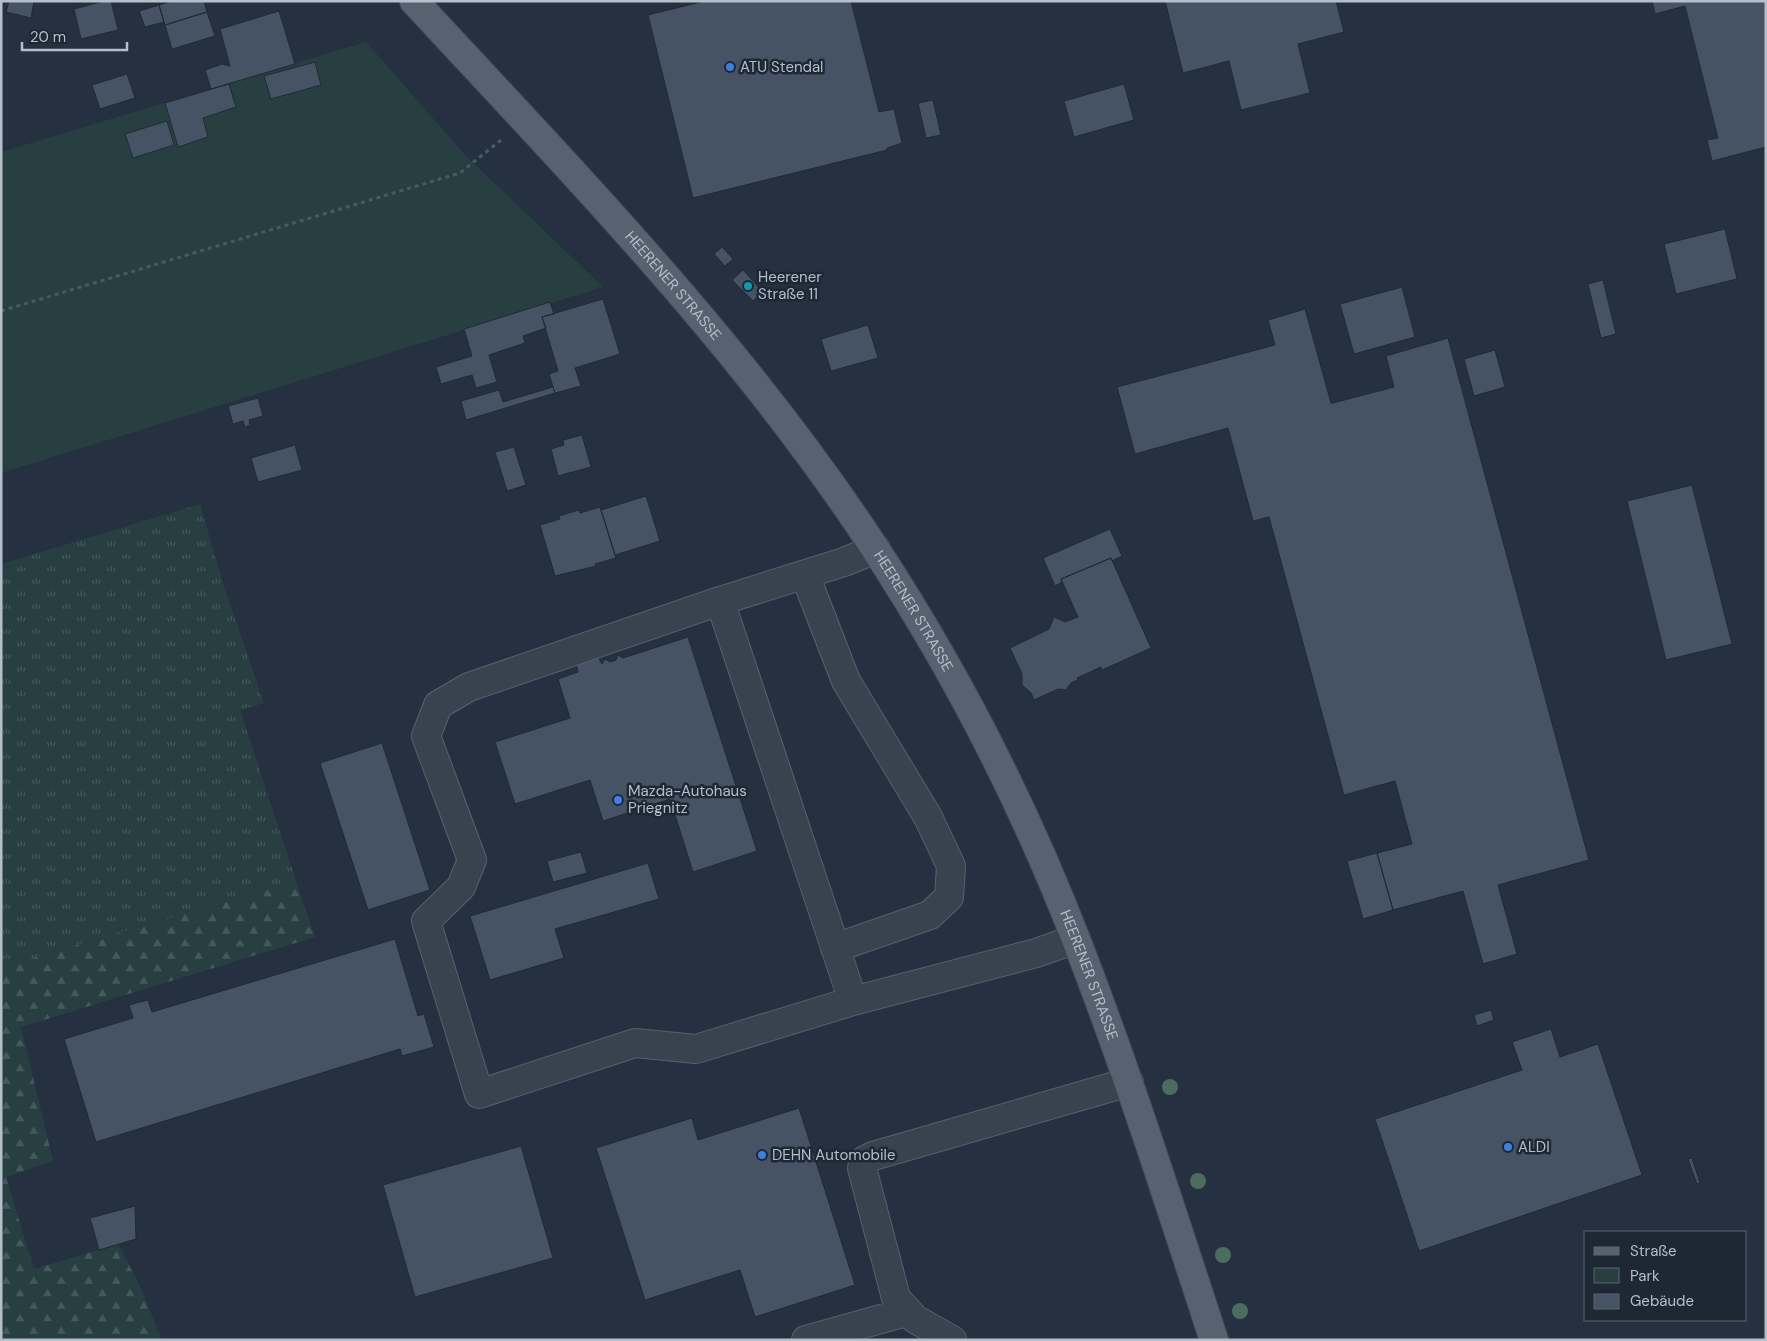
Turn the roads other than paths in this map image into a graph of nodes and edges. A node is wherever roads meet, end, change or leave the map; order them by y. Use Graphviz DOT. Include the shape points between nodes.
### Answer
graph roads {
  1 [pos="414,1"];
  2 [pos="876,549"];
  3 [pos="805,575"];
  4 [pos="720,601"];
  5 [pos="1076,939"];
  6 [pos="835,948"];
  7 [pos="853,1002"];
  8 [pos="1129,1082"];
  9 [pos="906,1312"];
  10 [pos="806,1340"];
  11 [pos="952,1340"];
  12 [pos="1214,1340"];
  1 -- 2 [label="main road, HEERENER STRASSE" via="658,266 728,347 787,422"];
  2 -- 3 [label="lane"];
  2 -- 5 [label="main road, HEERENER STRASSE" via="988,744"];
  3 -- 4 [label="lane"];
  3 -- 6 [label="lane" via="846,681 928,817 951,866 949,897 930,915"];
  4 -- 6 [label="lane"];
  4 -- 7 [label="lane" via="468,687 438,705 426,736 472,860 460,887 426,921 479,1094 635,1043 696,1048"];
  5 -- 7 [label="lane" via="1036,953"];
  5 -- 8 [label="main road, HEERENER STRASSE"];
  6 -- 7 [label="lane"];
  8 -- 9 [label="lane" via="865,1160 862,1168 896,1298"];
  8 -- 12 [label="main road, HEERENER STRASSE"];
  9 -- 10 [label="lane"];
  9 -- 11 [label="lane"];
}
